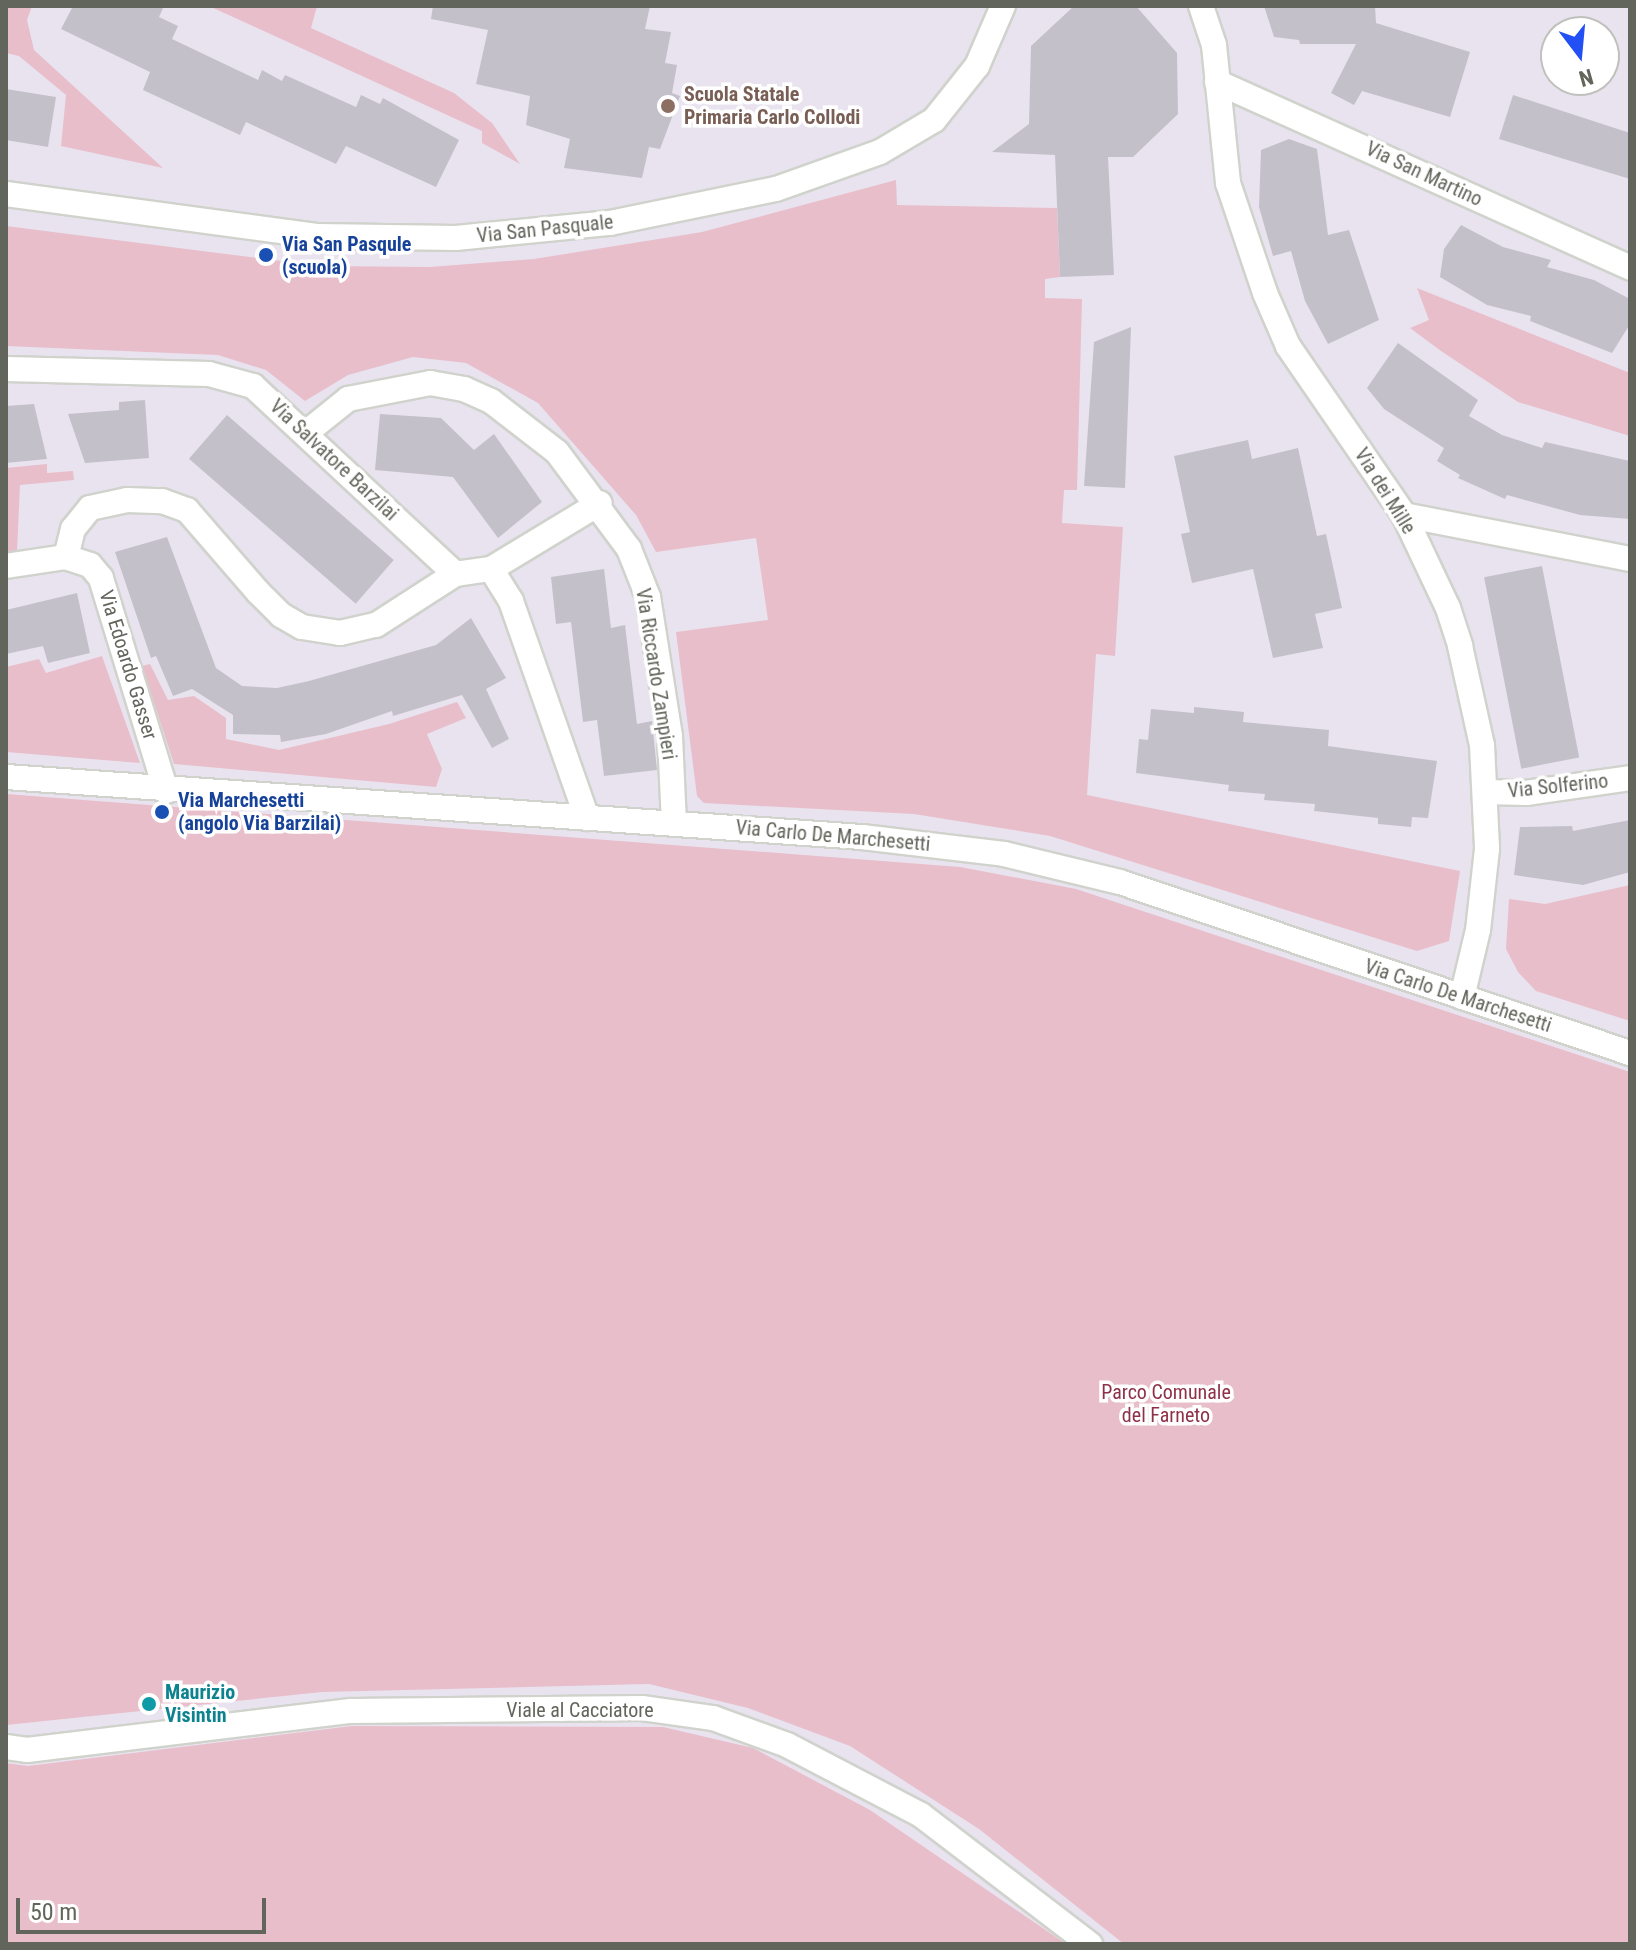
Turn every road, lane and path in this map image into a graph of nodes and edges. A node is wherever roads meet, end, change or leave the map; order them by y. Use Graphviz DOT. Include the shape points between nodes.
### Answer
graph roads {
  1 [pos="1003,6"];
  2 [pos="1201,6"];
  3 [pos="1217,82"];
  4 [pos="6,194"];
  5 [pos="1630,268"];
  6 [pos="6,369"];
  7 [pos="307,432"];
  8 [pos="600,503"];
  9 [pos="1404,515"];
  10 [pos="66,557"];
  11 [pos="1630,559"];
  12 [pos="6,566"];
  13 [pos="491,569"];
  14 [pos="455,574"];
  15 [pos="6,777"];
  16 [pos="1630,778"];
  17 [pos="166,791"];
  18 [pos="1486,792"];
  19 [pos="587,818"];
  20 [pos="674,823"];
  21 [pos="1462,997"];
  22 [pos="1630,1053"];
  23 [pos="6,1747"];
  24 [pos="1090,1944"];
  1 -- 4 [label="street, Via San Pasquale" via="977,66 934,120 880,152 776,189 610,223 456,238 318,236"];
  2 -- 3 [label="street, Via dei Mille" via="1214,45"];
  3 -- 5 [label="street, Via San Martino"];
  3 -- 9 [label="street, Via dei Mille" via="1228,183 1265,293 1288,346"];
  6 -- 7 [label="street, Via Salvatore Barzilai" via="209,374 253,386"];
  7 -- 8 [label="street, Via Riccardo Zampieri" via="331,410 372,391 430,383 464,389 518,417 557,452"];
  7 -- 14 [label="street, Via Salvatore Barzilai"];
  8 -- 13 [label="street"];
  8 -- 20 [label="street, Via Riccardo Zampieri" via="629,549 648,597 670,736"];
  9 -- 11 [label="street"];
  9 -- 18 [label="street, Via dei Mille" via="1460,646 1482,745"];
  10 -- 12 [label="street"];
  10 -- 14 [label="street" via="73,529 90,508 127,500 162,501 187,510 211,532 281,615 302,627 340,633 376,625"];
  10 -- 17 [label="street, Via Edoardo Gasser" via="90,565 101,578"];
  13 -- 14 [label="street"];
  13 -- 19 [label="street" via="511,601"];
  15 -- 17 [label="street, Via Carlo De Marchesetti"];
  16 -- 18 [label="street, Via Solferino" via="1526,793"];
  17 -- 19 [label="street, Via Carlo De Marchesetti"];
  18 -- 21 [label="street, Via dei Mille" via="1487,849 1478,930"];
  19 -- 20 [label="street, Via Carlo De Marchesetti"];
  20 -- 21 [label="street, Via Carlo De Marchesetti" via="862,837 1019,857 1120,882"];
  21 -- 22 [label="street, Via Carlo De Marchesetti"];
  23 -- 24 [label="street, Viale al Cacciatore" via="27,1750 351,1711 642,1708 713,1718 787,1745 921,1815"];
}
